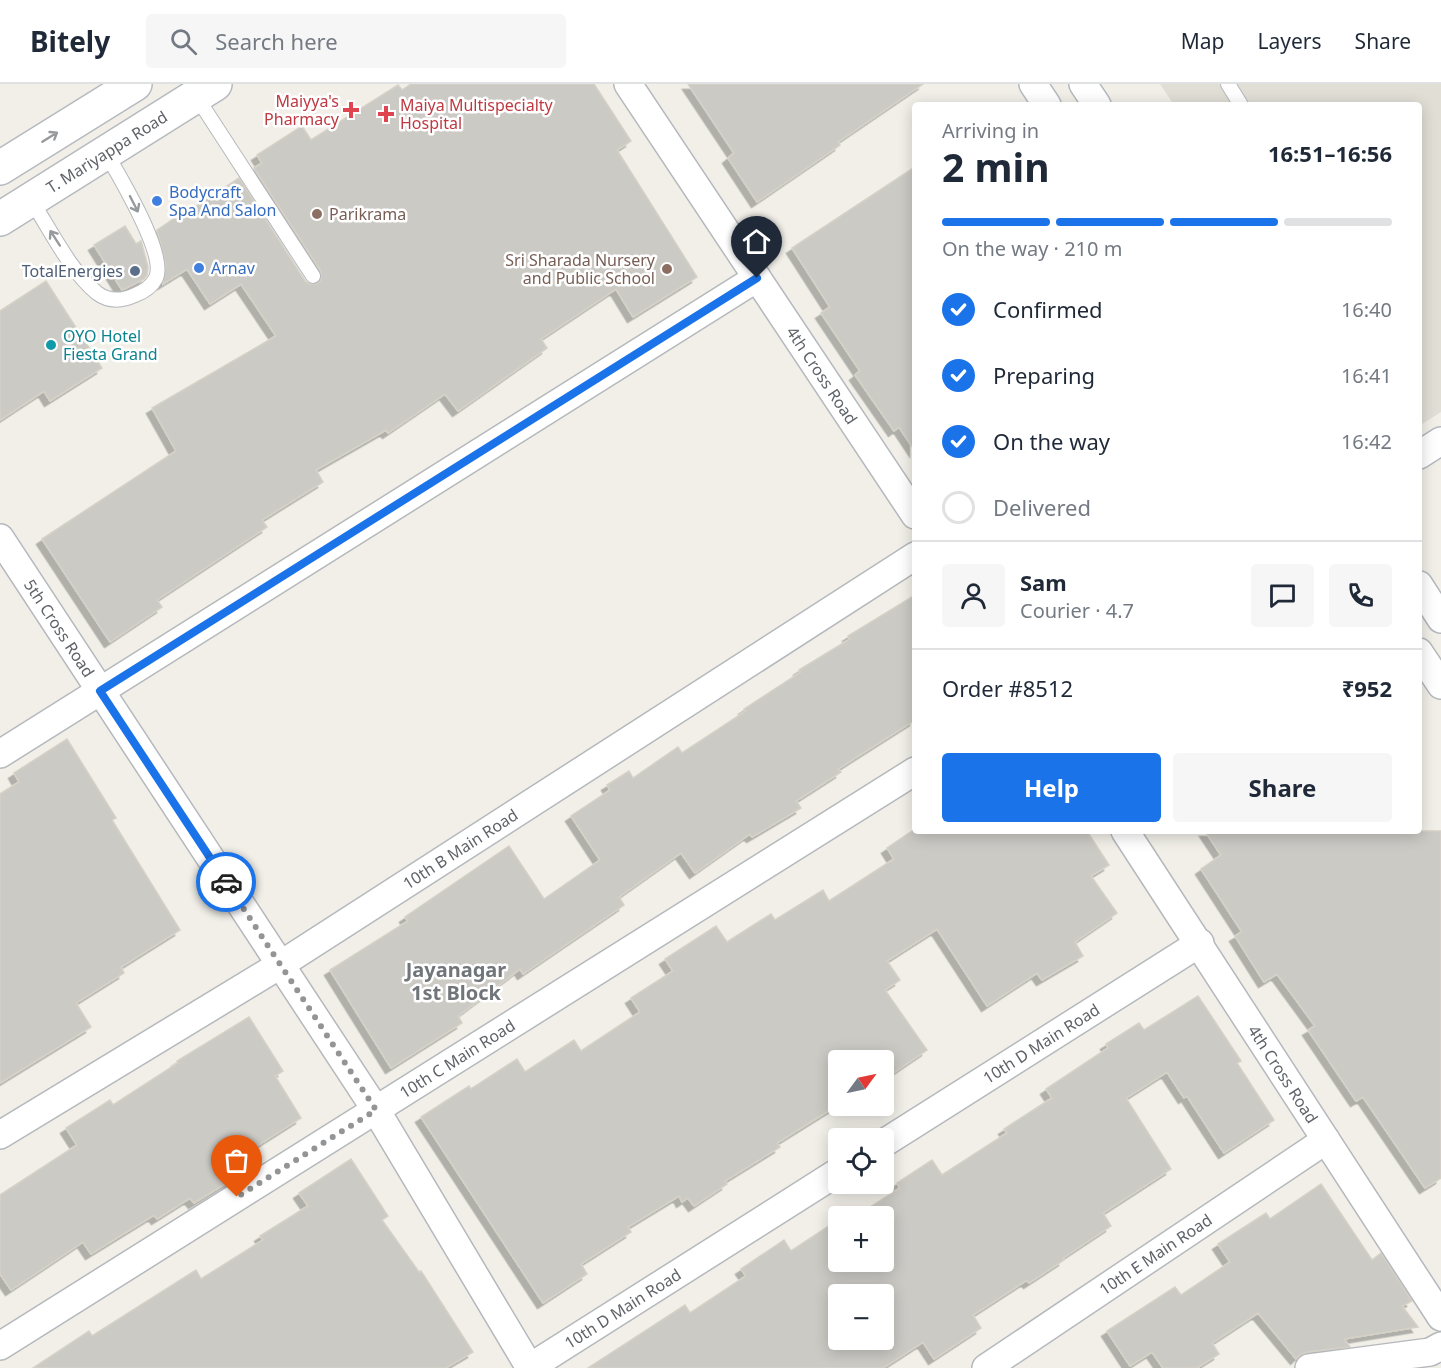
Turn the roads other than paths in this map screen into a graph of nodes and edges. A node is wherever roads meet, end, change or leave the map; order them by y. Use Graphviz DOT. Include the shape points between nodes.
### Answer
graph roads {
  1 [pos="135,84"];
  2 [pos="628,84"];
  3 [pos="1083,84"];
  4 [pos="1228,84"];
  5 [pos="205,90"];
  6 [pos="1095,102"];
  7 [pos="1239,102"];
  8 [pos="106,153"];
  9 [pos="0,168"];
  10 [pos="30,200"];
  11 [pos="0,219"];
  12 [pos="313,276"];
  13 [pos="757,278"];
  14 [pos="1441,441"];
  15 [pos="1422,454"];
  16 [pos="912,510"];
  17 [pos="0,538"];
  18 [pos="912,558"];
  19 [pos="1422,590"];
  20 [pos="1441,619"];
  21 [pos="1422,656"];
  22 [pos="1441,685"];
  23 [pos="100,691"];
  24 [pos="0,754"];
  25 [pos="912,773"];
  26 [pos="1127,834"];
  27 [pos="1200,943"];
  28 [pos="280,965"];
  29 [pos="376,1110"];
  30 [pos="0,1135"];
  31 [pos="894,1137"];
  32 [pos="1326,1140"];
  33 [pos="828,1178"];
  34 [pos="1441,1317"];
  35 [pos="0,1346"];
  36 [pos="1441,1346"];
  37 [pos="530,1368"];
  38 [pos="986,1368"];
  39 [pos="1309,1368"];
  9 -- 1 [label="main road, one-way"];
  2 -- 13 [label="street, 4th Cross Road"];
  3 -- 6 [label="street"];
  4 -- 7 [label="lane"];
  5 -- 8 [label="main road, T. Mariyappa Road"];
  5 -- 12 [label="lane"];
  8 -- 10 [label="main road, T. Mariyappa Road"];
  8 -- 10 [label="lane, one-way" via="154,249 156,279 144,291 125,300 99,295 85,282"];
  10 -- 11 [label="main road, T. Mariyappa Road"];
  13 -- 16 [label="street, 4th Cross Road"];
  13 -- 23 [label="street"];
  14 -- 15 [label="street"];
  17 -- 23 [label="street, 5th Cross Road"];
  18 -- 28 [label="street, 10th B Main Road"];
  19 -- 20 [label="street"];
  21 -- 22 [label="street"];
  23 -- 24 [label="street"];
  23 -- 28 [label="street, 5th Cross Road"];
  25 -- 29 [label="street, 10th C Main Road"];
  26 -- 27 [label="street, 4th Cross Road"];
  27 -- 31 [label="street, 10th D Main Road"];
  27 -- 32 [label="street, 4th Cross Road"];
  28 -- 29 [label="street, 5th Cross Road"];
  28 -- 30 [label="street, 10th B Main Road"];
  29 -- 35 [label="street, 10th C Main Road"];
  29 -- 37 [label="street, 5th Cross Road"];
  32 -- 34 [label="street, 4th Cross Road"];
  32 -- 38 [label="street, 10th E Main Road"];
  33 -- 37 [label="street, 10th D Main Road"];
  36 -- 39 [label="street" via="1430,1352"];
}
